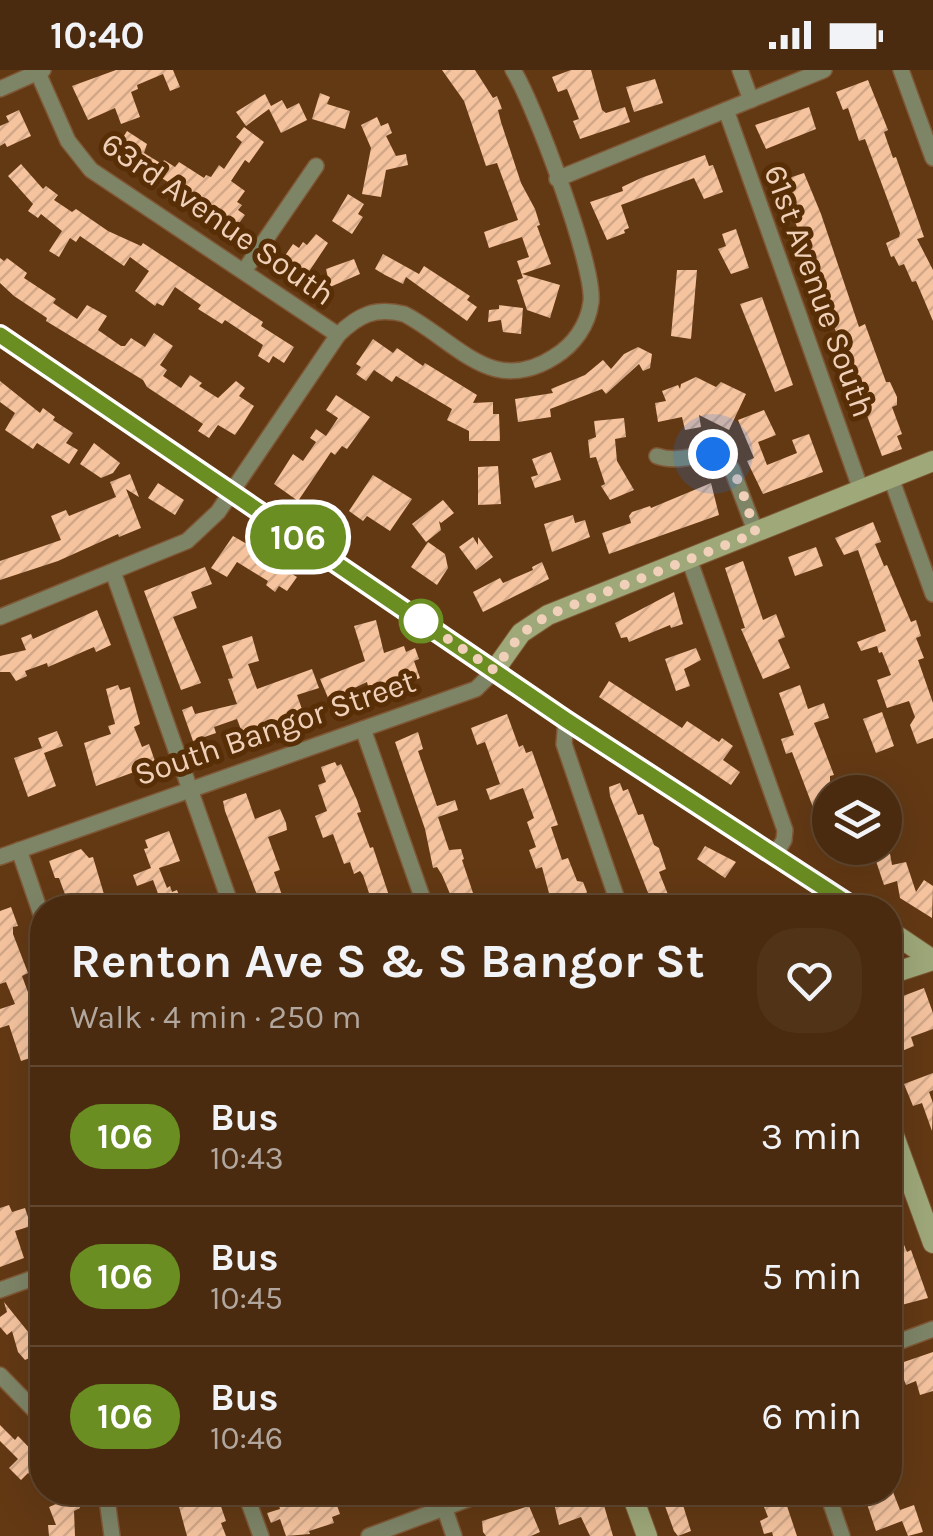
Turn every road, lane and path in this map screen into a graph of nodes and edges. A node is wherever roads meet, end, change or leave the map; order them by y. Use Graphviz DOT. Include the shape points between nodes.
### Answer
graph roads {
  1 [pos="514,70"];
  2 [pos="740,70"];
  3 [pos="824,70"];
  4 [pos="901,70"];
  5 [pos="41,71"];
  6 [pos="0,89"];
  7 [pos="751,100"];
  8 [pos="726,110"];
  9 [pos="933,158"];
  10 [pos="316,166"];
  11 [pos="557,178"];
  12 [pos="244,271"];
  13 [pos="0,335"];
  14 [pos="338,335"];
  15 [pos="656,456"];
  16 [pos="933,461"];
  17 [pos="891,478"];
  18 [pos="862,490"];
  19 [pos="232,492"];
  20 [pos="756,533"];
  21 [pos="689,559"];
  22 [pos="113,572"];
  23 [pos="933,594"];
  24 [pos="0,617"];
  25 [pos="494,670"];
  26 [pos="566,720"];
  27 [pos="364,729"];
  28 [pos="190,790"];
  29 [pos="19,850"];
  30 [pos="775,855"];
  31 [pos="0,857"];
  32 [pos="826,887"];
  33 [pos="34,895"];
  34 [pos="227,895"];
  35 [pos="421,895"];
  36 [pos="616,895"];
  37 [pos="822,895"];
  38 [pos="837,895"];
  39 [pos="902,939"];
  40 [pos="933,960"];
  41 [pos="902,970"];
  42 [pos="902,1158"];
  43 [pos="933,1243"];
  44 [pos="30,1279"];
  45 [pos="0,1290"];
  46 [pos="933,1329"];
  47 [pos="902,1340"];
  48 [pos="0,1374"];
  49 [pos="30,1405"];
  50 [pos="108,1505"];
  51 [pos="250,1505"];
  52 [pos="431,1505"];
  53 [pos="443,1505"];
  54 [pos="635,1505"];
  55 [pos="831,1505"];
  56 [pos="112,1536"];
  57 [pos="261,1536"];
  58 [pos="369,1536"];
  59 [pos="454,1536"];
  60 [pos="646,1536"];
  61 [pos="842,1536"];
  1 -- 11 [label="street"];
  2 -- 7 [label="street"];
  3 -- 7 [label="street"];
  4 -- 9 [label="street"];
  5 -- 6 [label="street"];
  5 -- 12 [label="street, 63rd Avenue South" via="81,162"];
  7 -- 8 [label="street"];
  8 -- 11 [label="street"];
  8 -- 18 [label="street, 61st Avenue South"];
  10 -- 12 [label="street"];
  11 -- 14 [label="street, 63rd Avenue South" via="592,285 588,316 568,349 525,370 496,369 418,320 390,311 354,319"];
  12 -- 14 [label="street, 63rd Avenue South"];
  13 -- 19 [label="main road"];
  14 -- 19 [label="street"];
  15 -- 20 [label="street" via="713,454 726,461"];
  16 -- 17 [label="main road, South Bangor Street"];
  17 -- 18 [label="main road, South Bangor Street"];
  17 -- 23 [label="street"];
  18 -- 20 [label="main road, South Bangor Street"];
  19 -- 22 [label="street" via="187,541"];
  19 -- 25 [label="main road"];
  20 -- 21 [label="main road, South Bangor Street"];
  21 -- 25 [label="main road, South Bangor Street" via="534,623"];
  21 -- 30 [label="street" via="784,830"];
  22 -- 24 [label="street"];
  22 -- 28 [label="street"];
  25 -- 26 [label="main road"];
  25 -- 27 [label="street, South Bangor Street" via="476,689"];
  26 -- 30 [label="main road"];
  26 -- 36 [label="street" via="564,744"];
  27 -- 28 [label="street, South Bangor Street"];
  27 -- 35 [label="street"];
  28 -- 29 [label="street, South Bangor Street"];
  28 -- 34 [label="street"];
  29 -- 31 [label="street, South Bangor Street"];
  29 -- 33 [label="street"];
  30 -- 32 [label="main road"];
  32 -- 37 [label="street"];
  32 -- 38 [label="main road"];
  39 -- 40 [label="main road"];
  40 -- 41 [label="main road"];
  42 -- 43 [label="main road"];
  44 -- 45 [label="street"];
  46 -- 47 [label="street"];
  48 -- 49 [label="street"];
  50 -- 56 [label="street"];
  51 -- 57 [label="street"];
  52 -- 58 [label="street"];
  53 -- 59 [label="street"];
  54 -- 60 [label="main road"];
  55 -- 61 [label="street"];
}
